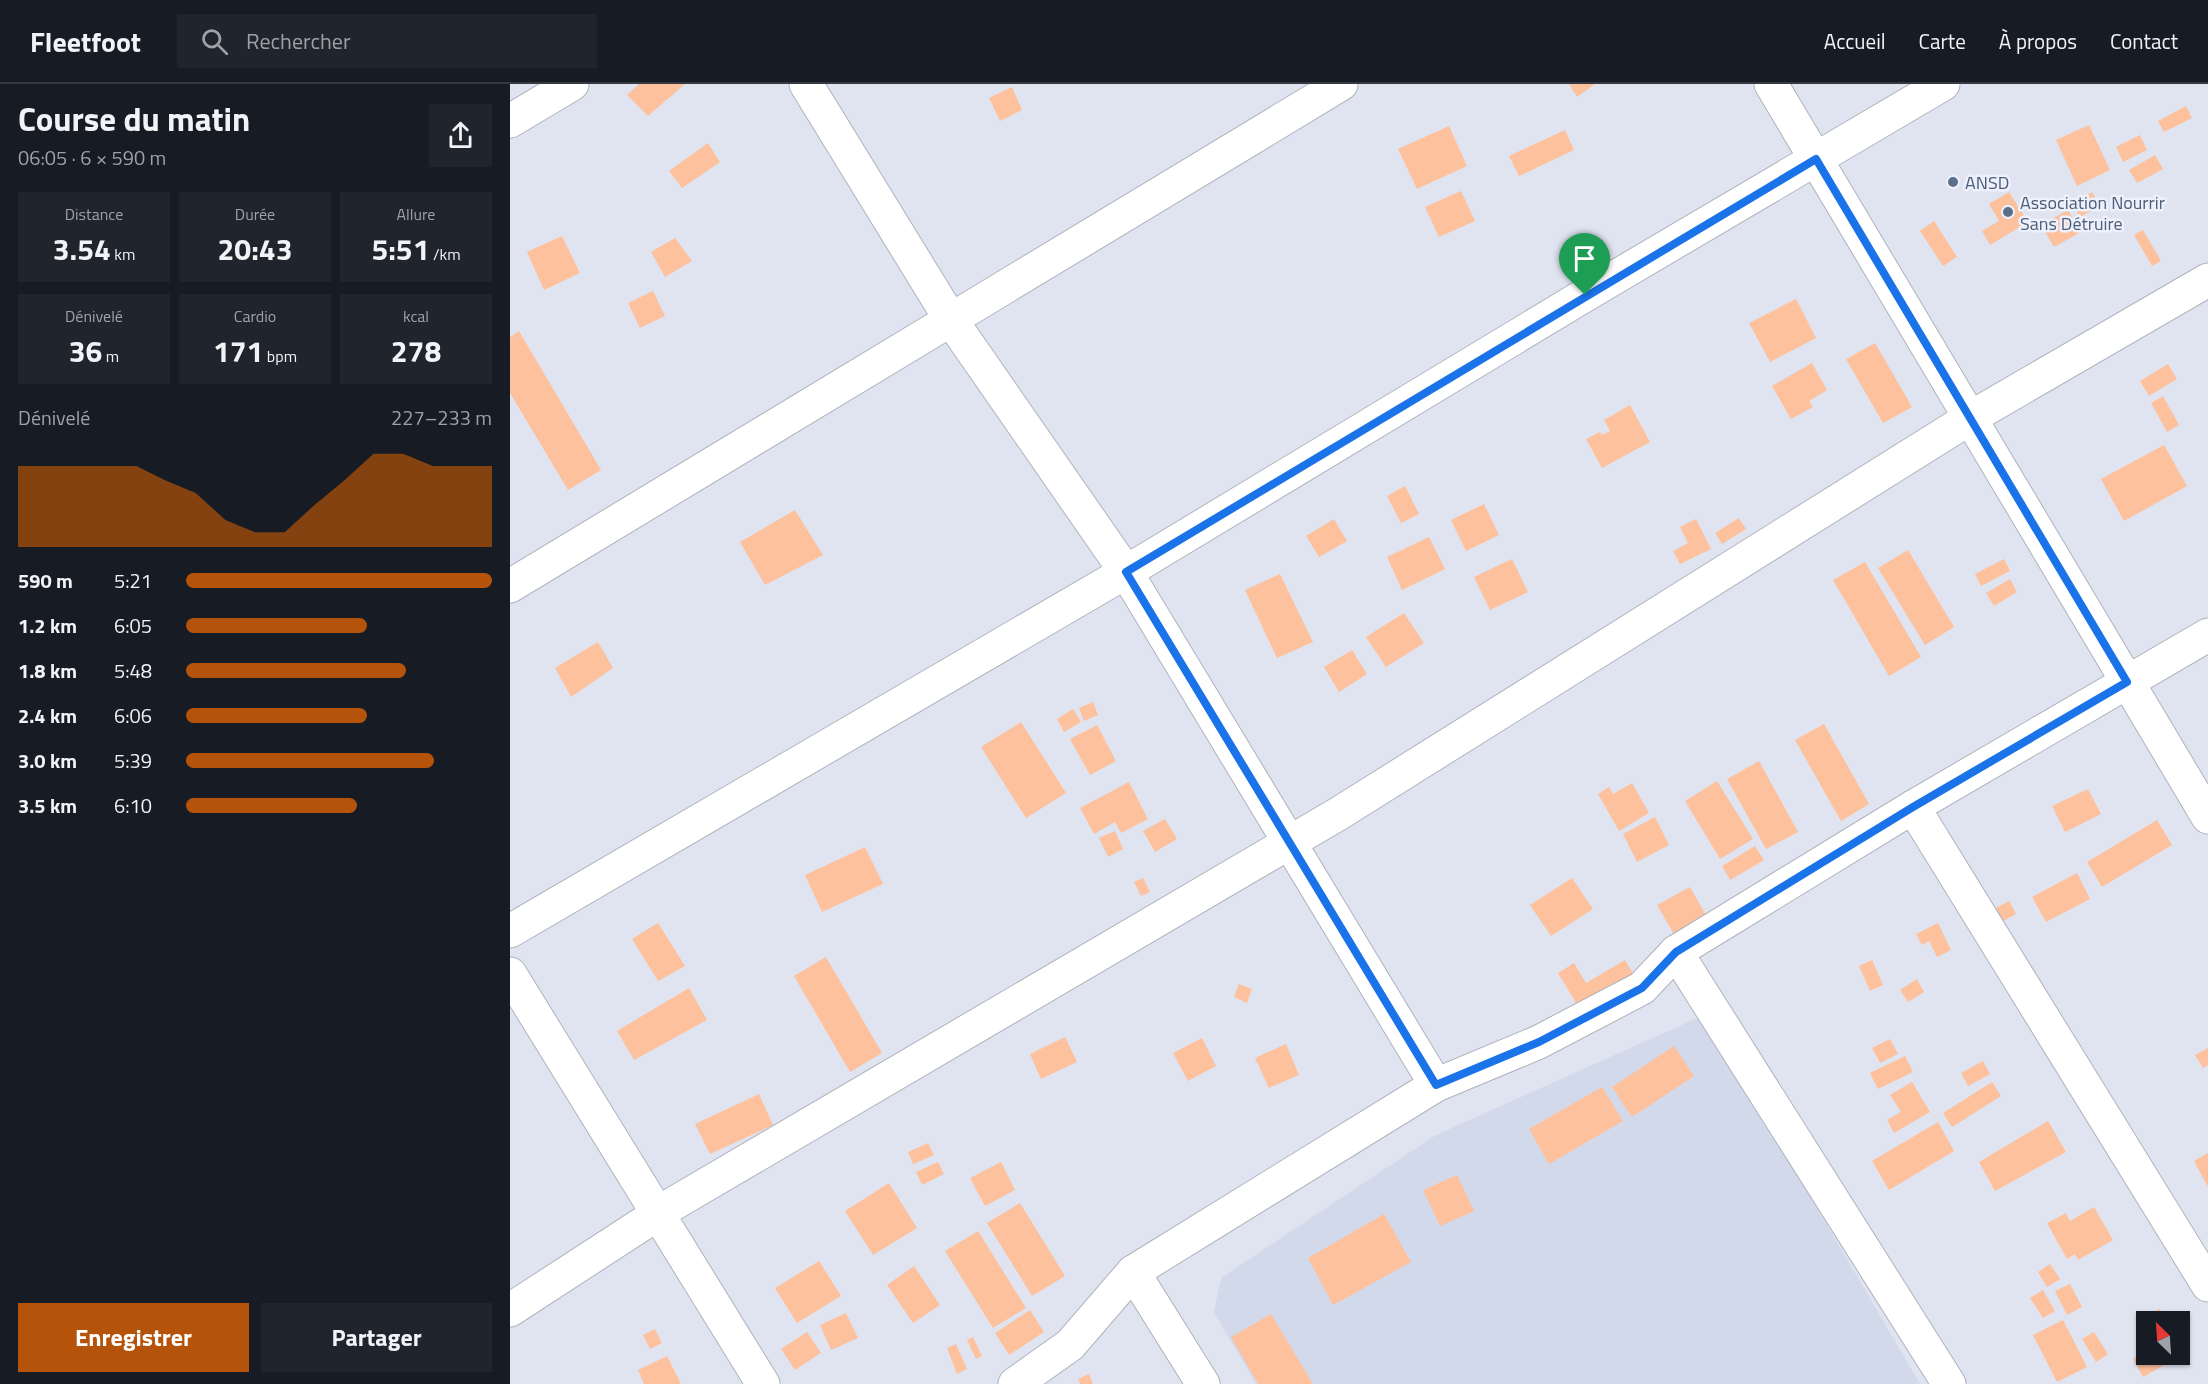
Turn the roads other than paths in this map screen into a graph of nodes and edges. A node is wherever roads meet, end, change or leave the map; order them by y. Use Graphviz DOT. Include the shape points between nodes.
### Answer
graph roads {
  1 [pos="572,84"];
  2 [pos="806,84"];
  3 [pos="1341,84"];
  4 [pos="1771,84"];
  5 [pos="1943,84"];
  6 [pos="510,121"];
  7 [pos="1816,159"];
  8 [pos="2208,280"];
  9 [pos="951,320"];
  10 [pos="1970,418"];
  11 [pos="1126,572"];
  12 [pos="510,586"];
  13 [pos="2208,635"];
  14 [pos="2127,682"];
  15 [pos="1913,807"];
  16 [pos="2208,817"];
  17 [pos="1289,843"];
  18 [pos="510,931"];
  19 [pos="1676,952"];
  20 [pos="510,974"];
  21 [pos="1436,1085"];
  22 [pos="658,1214"];
  23 [pos="1133,1272"];
  24 [pos="2208,1285"];
  25 [pos="510,1310"];
  26 [pos="763,1384"];
  27 [pos="1015,1384"];
  28 [pos="1203,1384"];
  29 [pos="1949,1384"];
  1 -- 6 [label="street"];
  2 -- 9 [label="street"];
  3 -- 9 [label="street"];
  4 -- 7 [label="street"];
  5 -- 7 [label="street"];
  7 -- 10 [label="street"];
  7 -- 11 [label="street"];
  8 -- 10 [label="street"];
  9 -- 11 [label="street"];
  9 -- 12 [label="street"];
  10 -- 14 [label="street"];
  10 -- 17 [label="street"];
  11 -- 17 [label="street"];
  11 -- 18 [label="street"];
  13 -- 14 [label="street"];
  14 -- 15 [label="street"];
  14 -- 16 [label="street"];
  15 -- 19 [label="street"];
  15 -- 24 [label="street"];
  17 -- 21 [label="street"];
  17 -- 22 [label="street"];
  19 -- 21 [label="street" via="1642,988 1539,1042"];
  19 -- 29 [label="street"];
  20 -- 22 [label="street"];
  21 -- 23 [label="street"];
  22 -- 25 [label="street"];
  22 -- 26 [label="street"];
  23 -- 27 [label="street" via="1070,1345"];
  23 -- 28 [label="street"];
}
